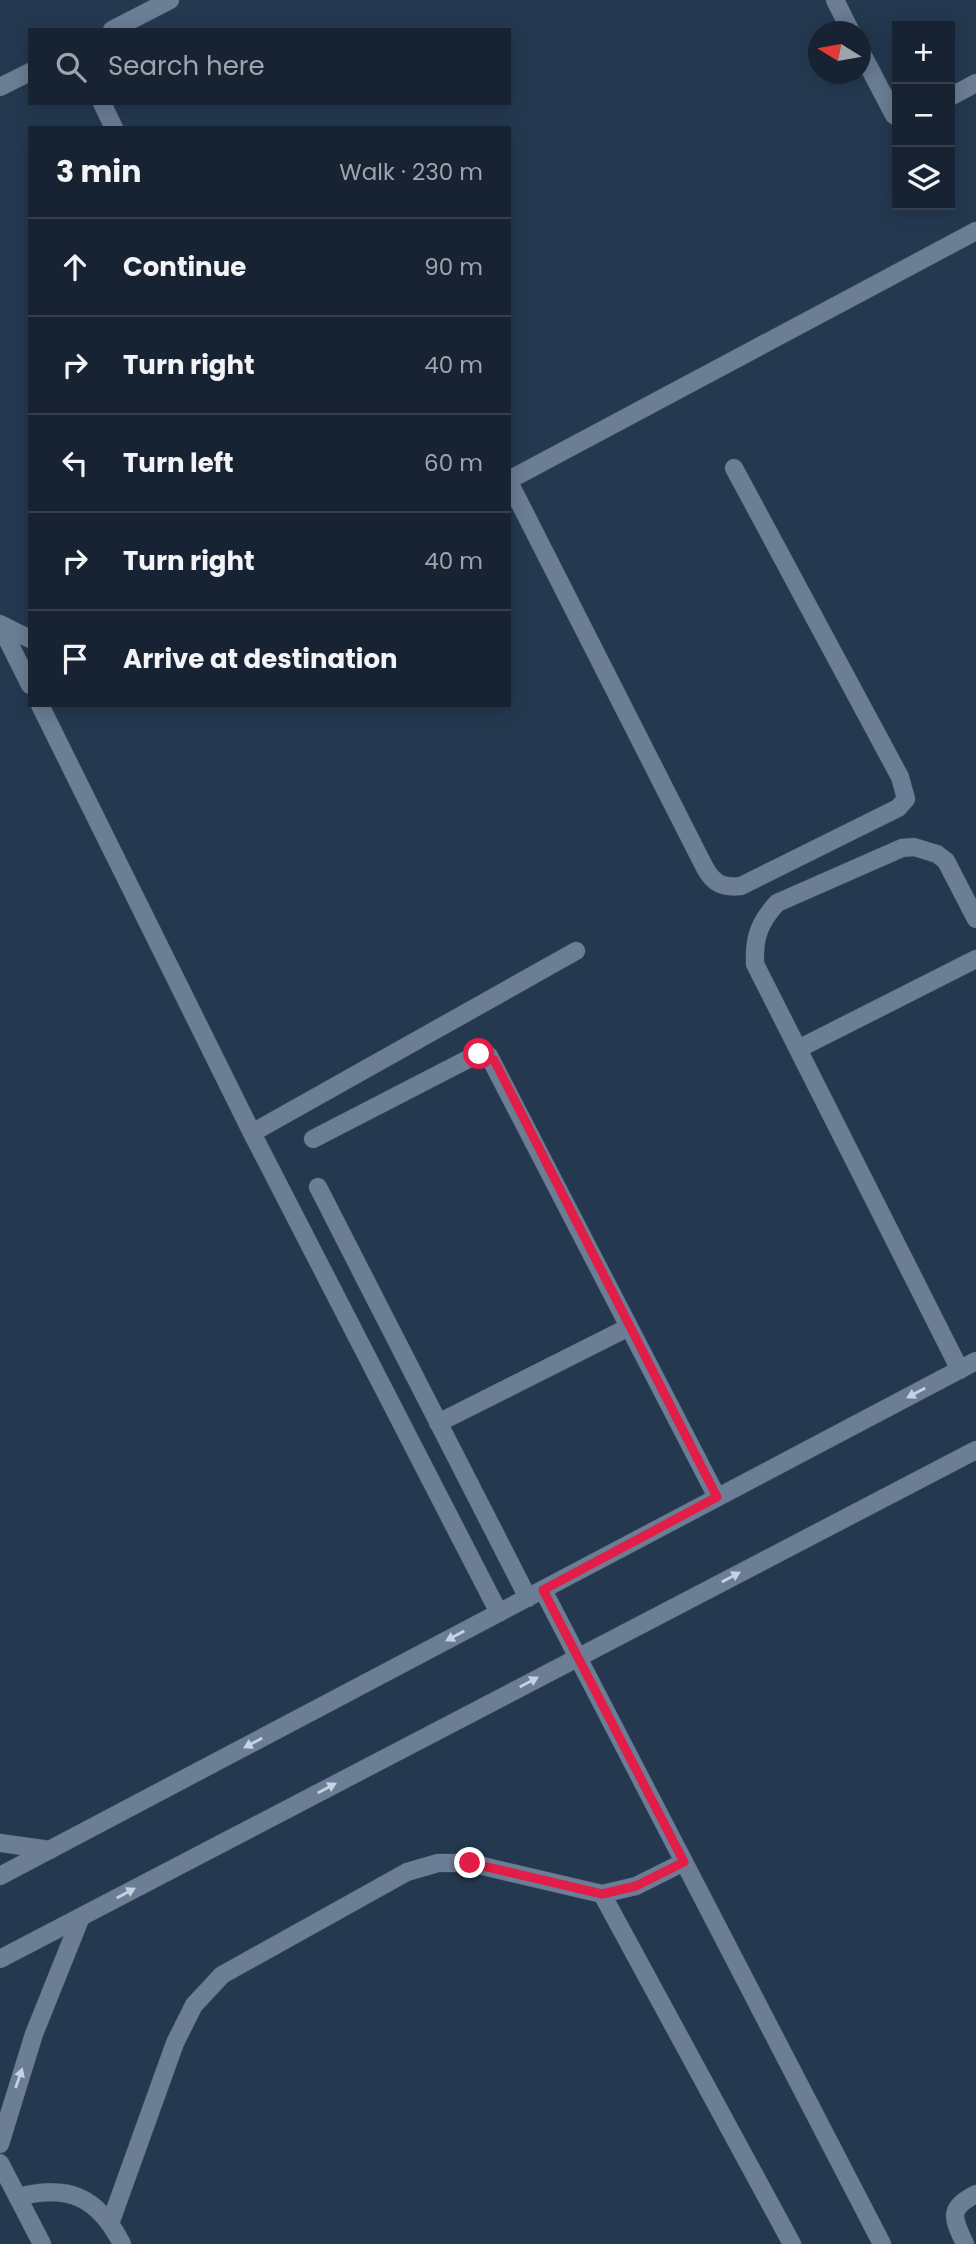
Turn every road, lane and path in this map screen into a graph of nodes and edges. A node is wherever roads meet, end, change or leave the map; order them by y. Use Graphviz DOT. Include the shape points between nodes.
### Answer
graph roads {
  1 [pos="170,0"];
  2 [pos="835,0"];
  3 [pos="846,21"];
  4 [pos="116,28"];
  5 [pos="871,71"];
  6 [pos="28,73"];
  7 [pos="976,83"];
  8 [pos="0,87"];
  9 [pos="955,94"];
  10 [pos="103,105"];
  11 [pos="892,111"];
  12 [pos="113,126"];
  13 [pos="976,231"];
  14 [pos="734,468"];
  15 [pos="511,480"];
  16 [pos="511,485"];
  17 [pos="0,624"];
  18 [pos="28,638"];
  19 [pos="28,681"];
  20 [pos="41,707"];
  21 [pos="976,919"];
  22 [pos="576,951"];
  23 [pos="976,958"];
  24 [pos="798,1049"];
  25 [pos="252,1133"];
  26 [pos="313,1139"];
  27 [pos="318,1187"];
  28 [pos="629,1327"];
  29 [pos="976,1361"];
  30 [pos="960,1370"];
  31 [pos="438,1423"];
  32 [pos="976,1450"];
  33 [pos="717,1497"];
  34 [pos="536,1594"];
  35 [pos="499,1613"];
  36 [pos="578,1657"];
  37 [pos="0,1843"];
  38 [pos="50,1850"];
  39 [pos="684,1862"];
  40 [pos="0,1876"];
  41 [pos="602,1894"];
  42 [pos="82,1917"];
  43 [pos="0,1959"];
  44 [pos="0,2144"];
  45 [pos="0,2163"];
  46 [pos="976,2194"];
  47 [pos="18,2197"];
  48 [pos="111,2221"];
  49 [pos="42,2244"];
  50 [pos="122,2244"];
  51 [pos="792,2244"];
  52 [pos="881,2244"];
  53 [pos="965,2244"];
  1 -- 4 [label="street"];
  2 -- 3 [label="street"];
  5 -- 11 [label="street"];
  6 -- 8 [label="street"];
  7 -- 9 [label="street"];
  10 -- 12 [label="street"];
  13 -- 15 [label="street"];
  14 -- 16 [label="street" via="900,777 906,799 898,808 741,886 725,888 712,880 705,868"];
  17 -- 18 [label="street"];
  17 -- 19 [label="street"];
  20 -- 25 [label="street"];
  21 -- 24 [label="street" via="946,861 914,847 902,848 777,903 762,920 754,941 755,964"];
  22 -- 25 [label="street"];
  23 -- 24 [label="street"];
  24 -- 30 [label="street"];
  25 -- 35 [label="street"];
  26 -- 28 [label="street" via="474,1056 489,1056"];
  27 -- 31 [label="street"];
  28 -- 31 [label="street"];
  28 -- 33 [label="street"];
  29 -- 30 [label="street"];
  30 -- 33 [label="street, one-way"];
  31 -- 34 [label="street"];
  36 -- 32 [label="street, one-way"];
  33 -- 34 [label="street"];
  34 -- 35 [label="street"];
  34 -- 36 [label="street"];
  35 -- 38 [label="street, one-way"];
  36 -- 39 [label="street"];
  42 -- 36 [label="street, one-way"];
  37 -- 38 [label="street"];
  38 -- 40 [label="street"];
  39 -- 41 [label="street" via="636,1886"];
  39 -- 52 [label="street"];
  41 -- 48 [label="street" via="470,1863 438,1863 407,1872 222,1975 194,2005 175,2043"];
  41 -- 51 [label="street"];
  42 -- 43 [label="street"];
  44 -- 42 [label="street, one-way" via="34,2035"];
  45 -- 47 [label="street"];
  46 -- 53 [label="street" via="955,2212"];
  47 -- 48 [label="street" via="43,2190 69,2193 92,2203"];
  47 -- 49 [label="street"];
  48 -- 50 [label="street"];
}
